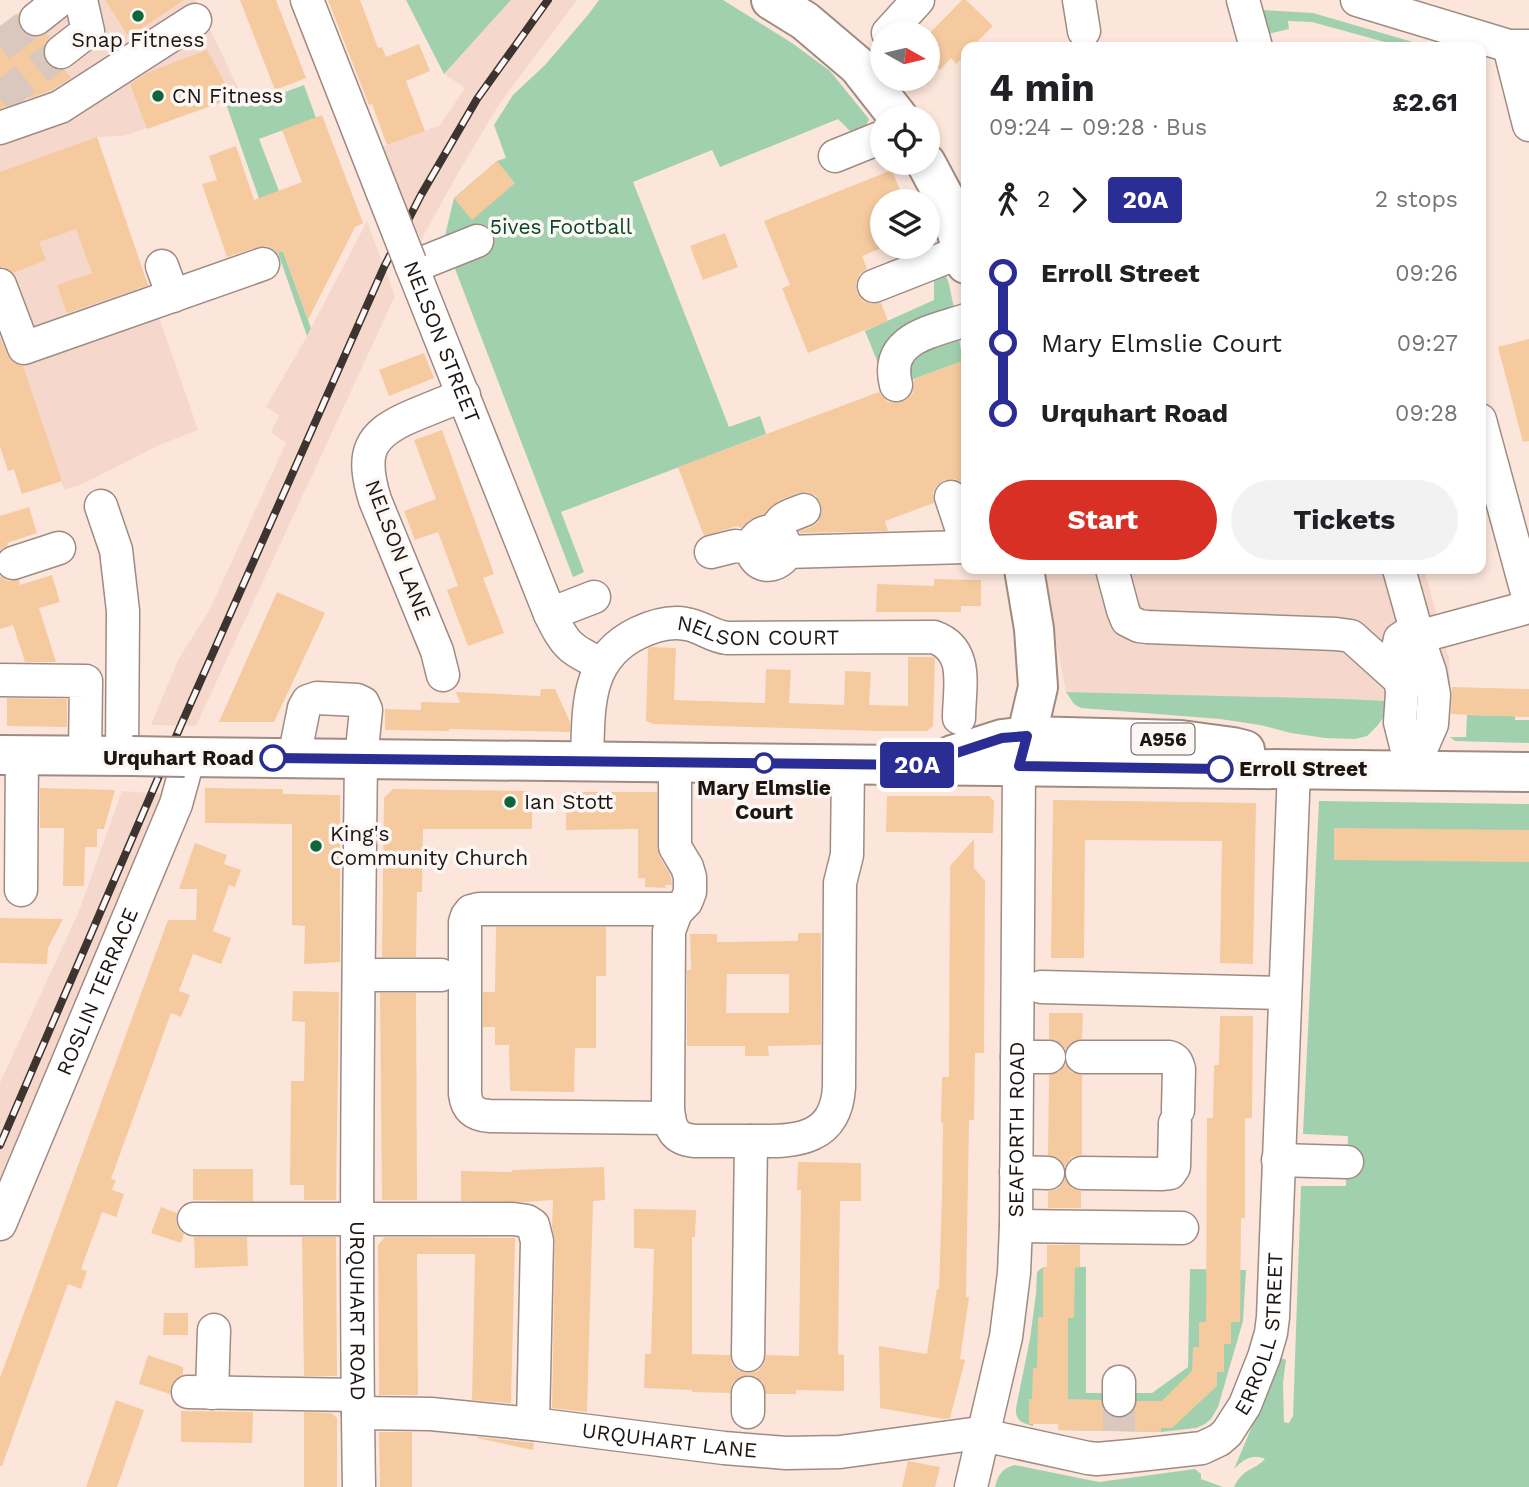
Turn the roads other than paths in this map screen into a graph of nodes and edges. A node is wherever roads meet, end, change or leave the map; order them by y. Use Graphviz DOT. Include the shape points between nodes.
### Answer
graph roads {
  1 [pos="307,0"];
  2 [pos="771,0"];
  3 [pos="918,0"];
  4 [pos="1079,0"];
  5 [pos="1243,0"];
  6 [pos="1357,0"];
  7 [pos="195,20"];
  8 [pos="899,21"];
  9 [pos="1084,31"];
  10 [pos="1254,42"];
  11 [pos="1519,46"];
  12 [pos="870,53"];
  13 [pos="1529,125"];
  14 [pos="0,128"];
  15 [pos="870,142"];
  16 [pos="835,156"];
  17 [pos="932,175"];
  18 [pos="961,239"];
  19 [pos="477,240"];
  20 [pos="961,245"];
  21 [pos="263,264"];
  22 [pos="411,264"];
  23 [pos="162,266"];
  24 [pos="0,285"];
  25 [pos="874,286"];
  26 [pos="173,296"];
  27 [pos="961,322"];
  28 [pos="896,385"];
  29 [pos="464,395"];
  30 [pos="1486,442"];
  31 [pos="951,497"];
  32 [pos="101,506"];
  33 [pos="804,510"];
  34 [pos="961,529"];
  35 [pos="770,544"];
  36 [pos="961,545"];
  37 [pos="59,548"];
  38 [pos="711,552"];
  39 [pos="13,563"];
  40 [pos="1025,574"];
  41 [pos="1113,574"];
  42 [pos="1400,574"];
  43 [pos="594,597"];
  44 [pos="1529,600"];
  45 [pos="1529,607"];
  46 [pos="550,614"];
  47 [pos="1418,637"];
  48 [pos="602,664"];
  49 [pos="443,675"];
  50 [pos="0,680"];
  51 [pos="1400,680"];
  52 [pos="959,718"];
  53 [pos="1023,751"];
  54 [pos="11,755"];
  55 [pos="113,756"];
  56 [pos="185,757"];
  57 [pos="294,758"];
  58 [pos="361,759"];
  59 [pos="587,761"];
  60 [pos="675,762"];
  61 [pos="848,764"];
  62 [pos="1294,769"];
  63 [pos="1412,770"];
  64 [pos="1529,772"];
  65 [pos="21,890"];
  66 [pos="679,909"];
  67 [pos="359,975"];
  68 [pos="441,975"];
  69 [pos="1041,987"];
  70 [pos="1284,993"];
  71 [pos="1017,1057"];
  72 [pos="1049,1057"];
  73 [pos="1082,1057"];
  74 [pos="669,1118"];
  75 [pos="751,1141"];
  76 [pos="1278,1160"];
  77 [pos="1347,1162"];
  78 [pos="1016,1172"];
  79 [pos="1048,1173"];
  80 [pos="1082,1173"];
  81 [pos="194,1219"];
  82 [pos="357,1219"];
  83 [pos="0,1224"];
  84 [pos="1016,1226"];
  85 [pos="1182,1228"];
  86 [pos="214,1330"];
  87 [pos="748,1355"];
  88 [pos="357,1404"];
  89 [pos="533,1424"];
  90 [pos="983,1435"];
  91 [pos="359,1487"];
  92 [pos="971,1487"];
  1 -- 22 [label="street, NELSON STREET, bridge"];
  2 -- 12 [label="main road"];
  3 -- 8 [label="street"];
  4 -- 9 [label="street"];
  5 -- 10 [label="street"];
  6 -- 11 [label="street"];
  7 -- 14 [label="street" via="60,107"];
  11 -- 13 [label="street"];
  15 -- 16 [label="street"];
  17 -- 18 [label="main road"];
  19 -- 22 [label="street"];
  20 -- 25 [label="street"];
  21 -- 26 [label="street"];
  22 -- 29 [label="street, NELSON STREET"];
  23 -- 26 [label="street"];
  24 -- 26 [label="street" via="24,348"];
  27 -- 28 [label="street" via="903,346 894,363"];
  29 -- 46 [label="street, NELSON STREET"];
  29 -- 49 [label="street, NELSON LANE" via="383,430 369,454 375,500"];
  30 -- 44 [label="street"];
  31 -- 34 [label="street"];
  32 -- 55 [label="street" via="116,550 123,611"];
  33 -- 35 [label="street" via="784,518"];
  35 -- 36 [label="street"];
  35 -- 38 [label="street" via="735,545"];
  37 -- 39 [label="street"];
  40 -- 53 [label="main road" via="1038,687"];
  41 -- 51 [label="street" via="1125,616 1139,626 1351,636"];
  42 -- 47 [label="street"];
  43 -- 46 [label="street"];
  45 -- 47 [label="street"];
  46 -- 48 [label="street, NELSON STREET" via="571,648"];
  47 -- 51 [label="street" via="1400,639"];
  47 -- 63 [label="street" via="1434,695 1432,724"];
  48 -- 52 [label="street, NELSON COURT" via="630,638 674,623 727,638 934,637 950,645 958,658"];
  48 -- 59 [label="street, NELSON COURT" via="591,693"];
  50 -- 55 [label="street" via="86,681"];
  51 -- 63 [label="street" via="1400,722"];
  53 -- 61 [label="main road, A956" via="1002,738 920,765"];
  53 -- 62 [label="main road, A956" via="1153,738 1233,747"];
  53 -- 71 [label="street, SEAFORTH ROAD"];
  54 -- 55 [label="main road, A956"];
  54 -- 65 [label="street"];
  55 -- 56 [label="main road, A956, bridge"];
  56 -- 57 [label="main road, A956"];
  56 -- 83 [label="street, ROSLIN TERRACE" via="176,804"];
  57 -- 58 [label="main road, A956"];
  57 -- 58 [label="street, URQUHART ROAD" via="304,708 317,698 363,703"];
  58 -- 59 [label="main road, A956"];
  58 -- 67 [label="street, URQUHART ROAD"];
  59 -- 60 [label="main road, A956"];
  60 -- 61 [label="main road, A956"];
  60 -- 66 [label="street" via="675,847 690,877 690,892"];
  61 -- 75 [label="street" via="847,855 840,883 839,1098 823,1126 807,1137"];
  62 -- 63 [label="main road, A956"];
  62 -- 70 [label="street, ERROLL STREET"];
  63 -- 64 [label="main road, A956"];
  66 -- 74 [label="street" via="669,931"];
  66 -- 74 [label="street" via="479,909 471,911 465,922 465,1094 470,1109 491,1116"];
  67 -- 68 [label="street"];
  67 -- 82 [label="street, URQUHART ROAD"];
  69 -- 70 [label="street"];
  70 -- 76 [label="street, ERROLL STREET"];
  71 -- 72 [label="street"];
  71 -- 78 [label="street, SEAFORTH ROAD"];
  73 -- 80 [label="street" via="1162,1057 1173,1059 1179,1069 1170,1173"];
  74 -- 75 [label="street" via="676,1135 688,1140"];
  75 -- 87 [label="street"];
  76 -- 77 [label="street"];
  76 -- 90 [label="street, ERROLL STREET" via="1270,1333 1245,1405 1227,1433 1202,1448 1118,1444 1088,1458"];
  78 -- 79 [label="street"];
  78 -- 84 [label="street, SEAFORTH ROAD"];
  81 -- 82 [label="street"];
  82 -- 88 [label="street, URQUHART ROAD"];
  82 -- 89 [label="street" via="513,1219 533,1225 537,1241"];
  84 -- 85 [label="street"];
  84 -- 90 [label="street, SEAFORTH ROAD" via="1006,1338"];
  86 -- 88 [label="street, URQUHART LANE" via="200,1393"];
  88 -- 89 [label="street, URQUHART LANE"];
  88 -- 91 [label="street, URQUHART ROAD"];
  89 -- 90 [label="street, URQUHART LANE" via="799,1453"];
  90 -- 92 [label="street, SEAFORTH ROAD"];
}
